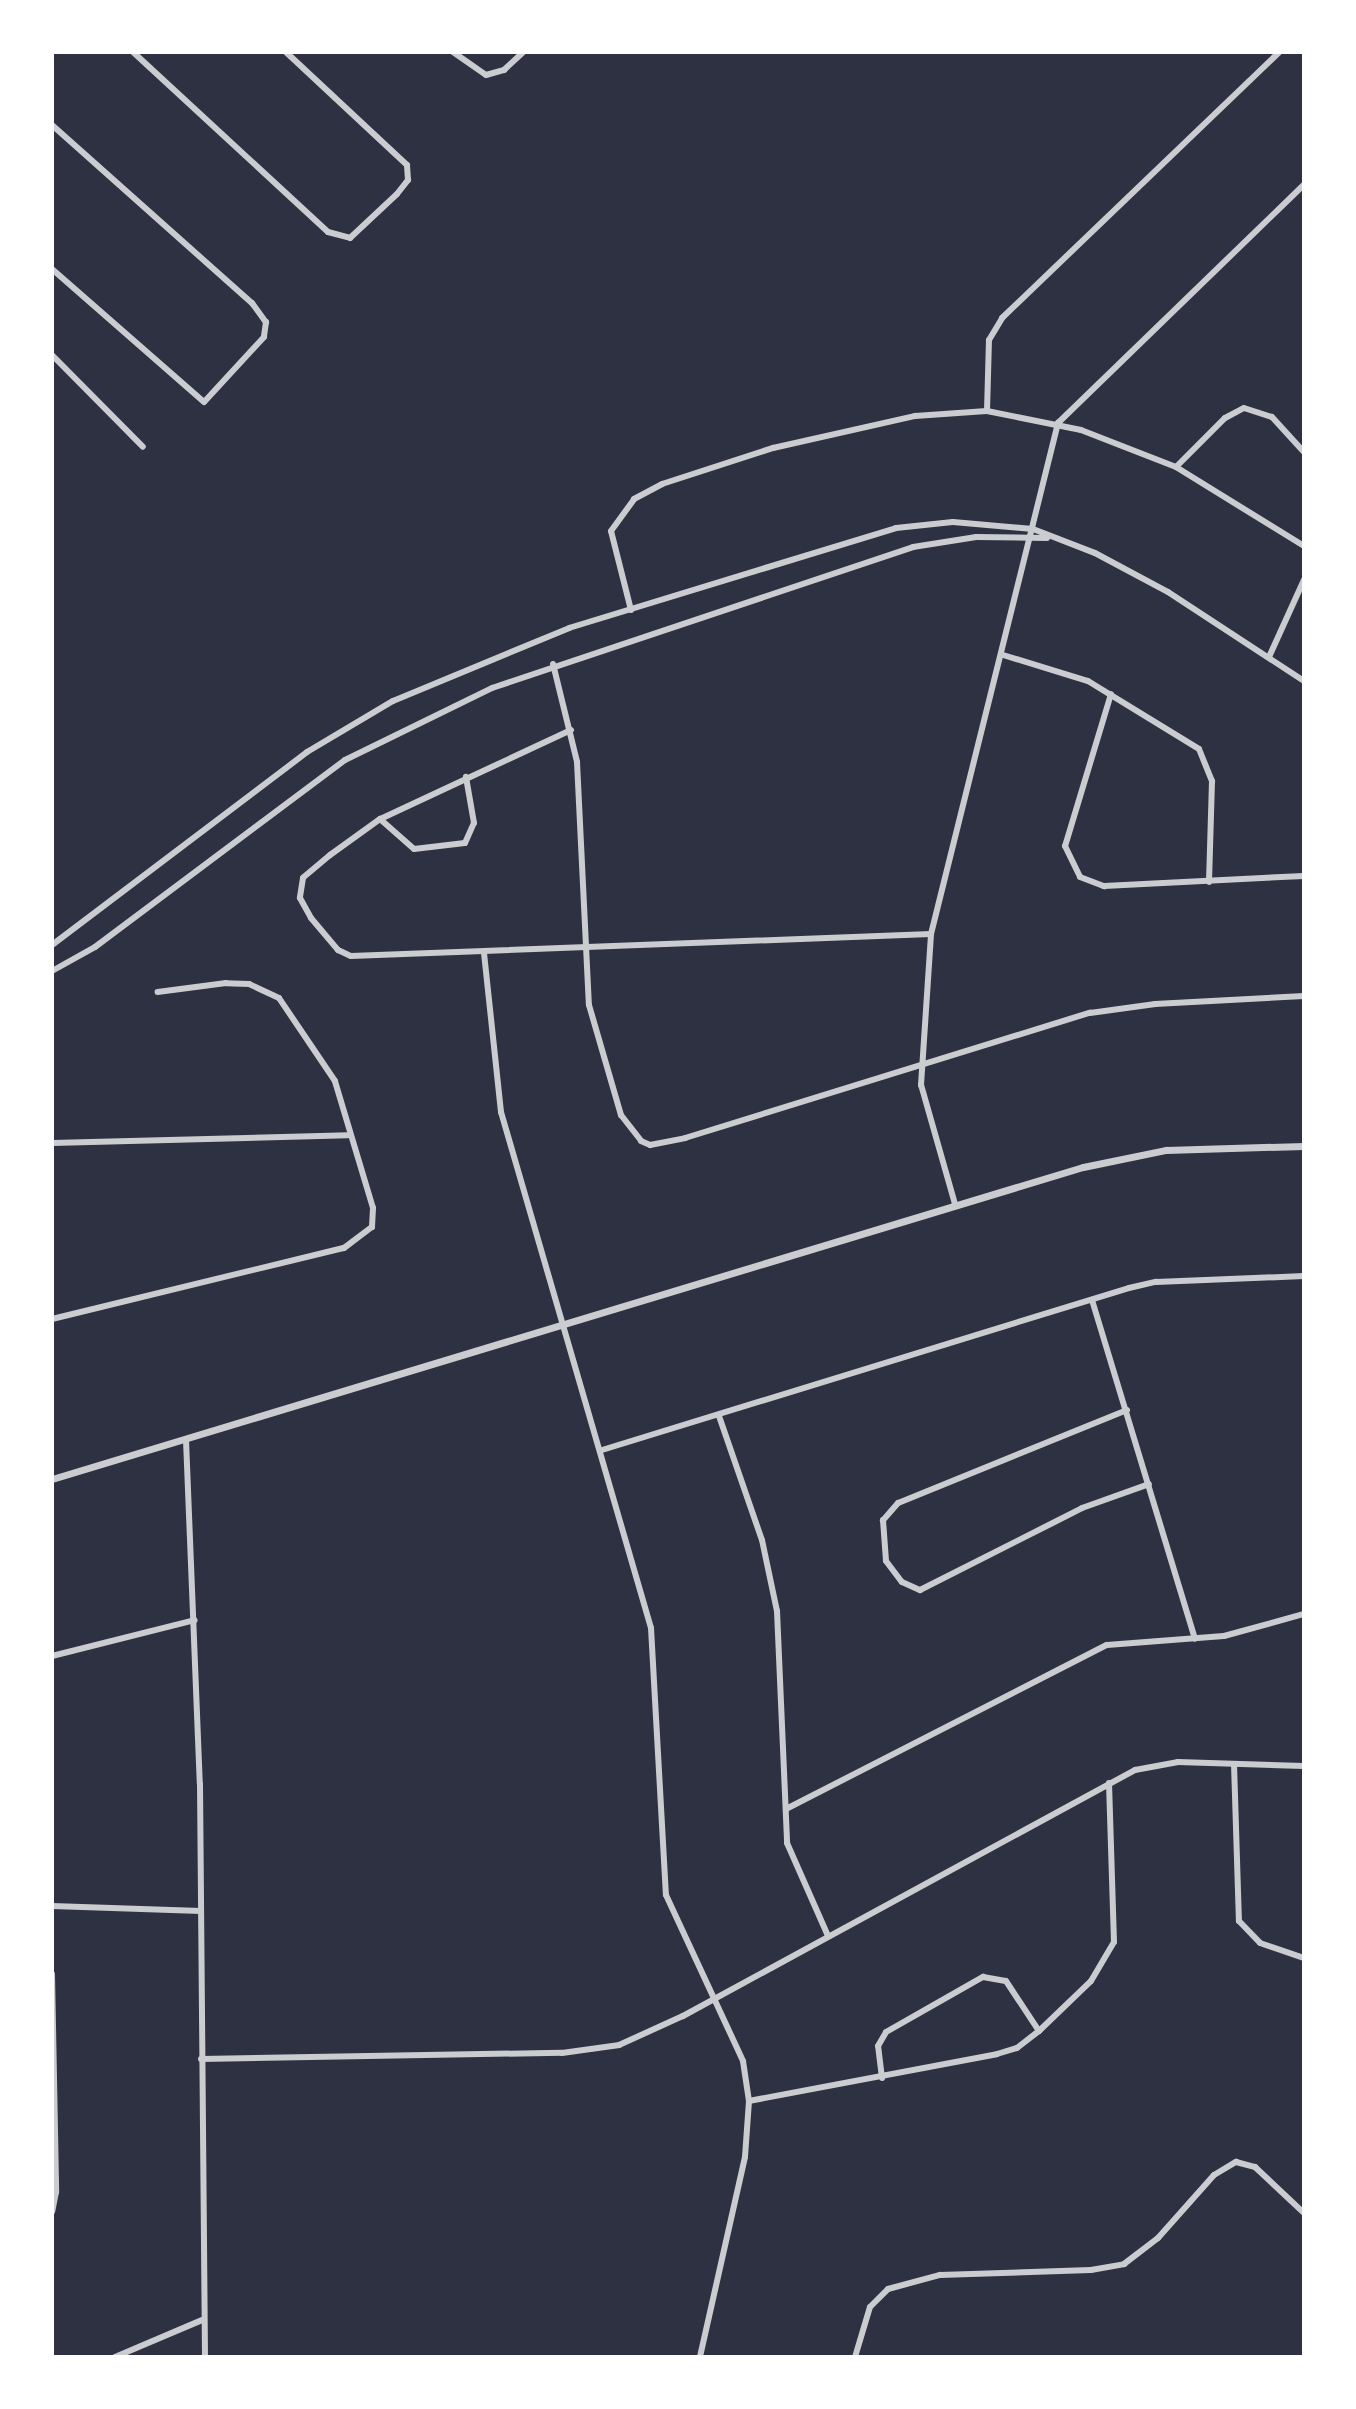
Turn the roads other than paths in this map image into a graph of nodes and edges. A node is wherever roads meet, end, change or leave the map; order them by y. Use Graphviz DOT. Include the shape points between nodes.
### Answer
graph roads {
  1 [pos="133,52"];
  2 [pos="286,52"];
  3 [pos="453,52"];
  4 [pos="523,52"];
  5 [pos="1279,52"];
  6 [pos="52,125"];
  7 [pos="1304,185"];
  8 [pos="52,269"];
  9 [pos="52,355"];
  10 [pos="987,411"];
  11 [pos="1058,423"];
  12 [pos="143,447"];
  13 [pos="1304,452"];
  14 [pos="1176,467"];
  15 [pos="1033,529"];
  16 [pos="1048,538"];
  17 [pos="1031,540"];
  18 [pos="1304,546"];
  19 [pos="1304,580"];
  20 [pos="631,610"];
  21 [pos="1003,655"];
  22 [pos="1269,657"];
  23 [pos="553,664"];
  24 [pos="1304,681"];
  25 [pos="1111,694"];
  26 [pos="571,730"];
  27 [pos="466,777"];
  28 [pos="380,819"];
  29 [pos="1304,876"];
  30 [pos="1209,882"];
  31 [pos="931,934"];
  32 [pos="52,945"];
  33 [pos="584,945"];
  34 [pos="484,953"];
  35 [pos="52,971"];
  36 [pos="158,992"];
  37 [pos="1304,996"];
  38 [pos="922,1061"];
  39 [pos="348,1135"];
  40 [pos="52,1143"];
  41 [pos="1304,1146"];
  42 [pos="955,1204"];
  43 [pos="1304,1276"];
  44 [pos="1092,1300"];
  45 [pos="52,1319"];
  46 [pos="565,1325"];
  47 [pos="1127,1410"];
  48 [pos="719,1416"];
  49 [pos="186,1440"];
  50 [pos="602,1450"];
  51 [pos="52,1479"];
  52 [pos="1149,1484"];
  53 [pos="1304,1614"];
  54 [pos="195,1620"];
  55 [pos="1195,1639"];
  56 [pos="52,1656"];
  57 [pos="1234,1764"];
  58 [pos="1304,1766"];
  59 [pos="1109,1783"];
  60 [pos="786,1809"];
  61 [pos="52,1906"];
  62 [pos="201,1911"];
  63 [pos="828,1936"];
  64 [pos="1304,1958"];
  65 [pos="52,1974"];
  66 [pos="717,1998"];
  67 [pos="1039,2031"];
  68 [pos="201,2059"];
  69 [pos="882,2078"];
  70 [pos="749,2101"];
  71 [pos="52,2212"];
  72 [pos="1304,2213"];
  73 [pos="202,2320"];
  74 [pos="115,2357"];
  75 [pos="205,2357"];
  76 [pos="700,2357"];
  77 [pos="855,2357"];
  1 -- 2 [label="street" via="317,223 350,238 403,187 407,165"];
  3 -- 4 [label="street" via="486,75 504,70"];
  5 -- 10 [label="street" via="1002,318 989,340"];
  6 -- 8 [label="street" via="252,303 266,322 264,337 204,402"];
  7 -- 11 [label="street"];
  9 -- 12 [label="street"];
  10 -- 11 [label="street"];
  10 -- 20 [label="street" via="915,416 814,436 645,491 624,509 611,531"];
  11 -- 14 [label="street"];
  11 -- 15 [label="street"];
  13 -- 14 [label="street" via="1272,417 1244,408 1225,418"];
  14 -- 18 [label="street"];
  15 -- 16 [label="street"];
  15 -- 17 [label="street"];
  15 -- 20 [label="street" via="953,522 896,528"];
  16 -- 17 [label="street"];
  16 -- 22 [label="street" via="1131,571"];
  17 -- 21 [label="street"];
  17 -- 23 [label="street" via="976,537 913,547"];
  19 -- 22 [label="street"];
  20 -- 32 [label="street" via="498,654 342,729"];
  21 -- 25 [label="street" via="1062,672"];
  21 -- 31 [label="street"];
  22 -- 24 [label="street"];
  23 -- 26 [label="street"];
  23 -- 35 [label="street" via="448,707 345,760 95,947"];
  25 -- 30 [label="street" via="1186,738 1206,759 1212,781"];
  25 -- 30 [label="street" via="1071,819 1065,846 1069,864 1080,877 1104,886"];
  26 -- 27 [label="street"];
  26 -- 33 [label="street" via="580,801"];
  27 -- 28 [label="street"];
  27 -- 28 [label="street" via="474,823 465,843 414,849"];
  28 -- 34 [label="street" via="303,878 300,898 311,918 338,950 351,956"];
  29 -- 30 [label="street"];
  31 -- 33 [label="street"];
  31 -- 38 [label="street"];
  33 -- 34 [label="street"];
  33 -- 38 [label="street" via="589,1005 616,1101 633,1136 650,1145"];
  34 -- 46 [label="street" via="495,1085"];
  36 -- 39 [label="street" via="249,984 279,998 326,1061"];
  37 -- 38 [label="street" via="1119,1007"];
  38 -- 42 [label="street" via="927,1115"];
  39 -- 40 [label="street"];
  39 -- 45 [label="street" via="374,1219 356,1243 228,1280"];
  41 -- 42 [label="street" via="1143,1154"];
  42 -- 46 [label="street"];
  43 -- 44 [label="street" via="1156,1282"];
  44 -- 47 [label="street"];
  44 -- 48 [label="street"];
  46 -- 49 [label="street"];
  46 -- 50 [label="street"];
  47 -- 52 [label="street"];
  47 -- 52 [label="street" via="898,1503 883,1520 886,1561 911,1588 930,1587 1082,1508"];
  48 -- 50 [label="street"];
  48 -- 60 [label="street" via="762,1540 777,1611"];
  49 -- 51 [label="street"];
  49 -- 54 [label="street"];
  50 -- 66 [label="street" via="651,1628 666,1895"];
  52 -- 55 [label="street"];
  53 -- 55 [label="street" via="1240,1634"];
  54 -- 56 [label="street"];
  54 -- 62 [label="street"];
  55 -- 60 [label="street" via="1119,1642 1079,1656"];
  57 -- 58 [label="street"];
  57 -- 59 [label="street" via="1159,1764"];
  57 -- 64 [label="street" via="1239,1921 1260,1943"];
  59 -- 63 [label="street"];
  59 -- 67 [label="street" via="1114,1942 1091,1981"];
  60 -- 63 [label="street" via="791,1857"];
  61 -- 62 [label="street"];
  62 -- 68 [label="street"];
  63 -- 66 [label="street"];
  65 -- 71 [label="street"];
  66 -- 68 [label="street" via="599,2050"];
  66 -- 70 [label="street" via="737,2040"];
  67 -- 69 [label="street" via="1017,2048 997,2054"];
  67 -- 69 [label="street" via="1006,1981 983,1977 886,2032 878,2046"];
  68 -- 73 [label="street"];
  69 -- 70 [label="street"];
  70 -- 76 [label="street" via="738,2189"];
  72 -- 77 [label="street" via="1255,2167 1236,2162 1214,2175 1158,2238 1124,2264 1091,2270 940,2275 888,2289 870,2307"];
  73 -- 74 [label="street"];
  73 -- 75 [label="street"];
}
